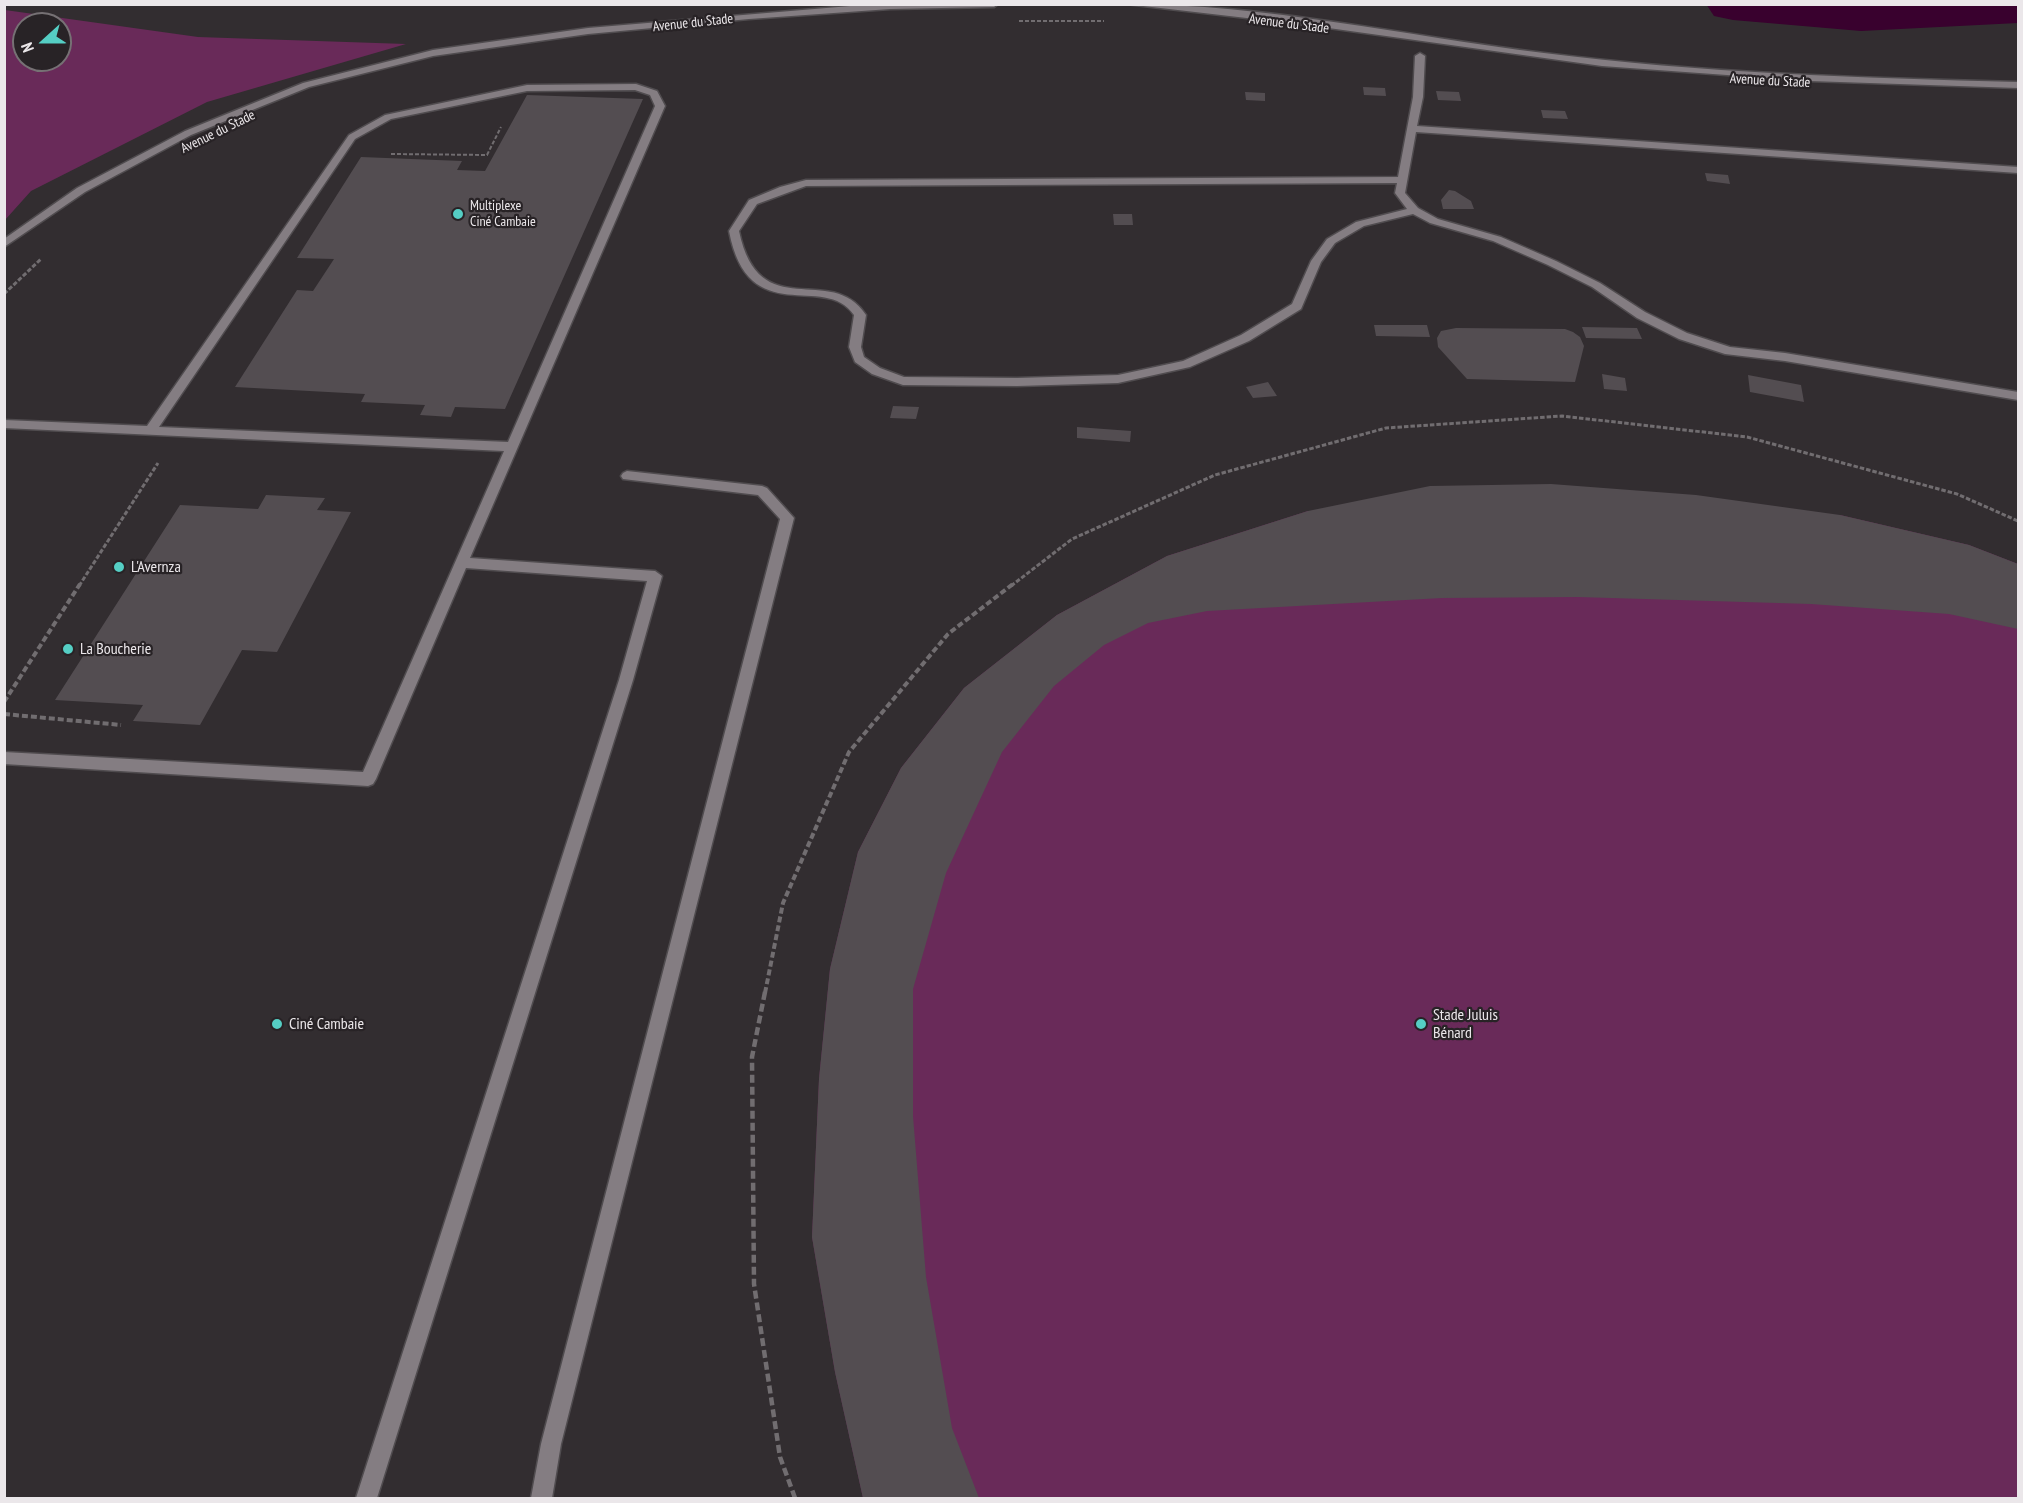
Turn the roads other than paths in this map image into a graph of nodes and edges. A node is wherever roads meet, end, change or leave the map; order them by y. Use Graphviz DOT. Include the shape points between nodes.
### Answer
graph roads {
  1 [pos="994,4"];
  2 [pos="1130,4"];
  3 [pos="1420,56"];
  4 [pos="2019,85"];
  5 [pos="1413,129"];
  6 [pos="2019,170"];
  7 [pos="1401,180"];
  8 [pos="1414,210"];
  9 [pos="4,244"];
  10 [pos="2019,396"];
  11 [pos="4,424"];
  12 [pos="150,430"];
  13 [pos="512,447"];
  14 [pos="627,477"];
  15 [pos="462,563"];
  16 [pos="4,758"];
  17 [pos="366,1498"];
  18 [pos="541,1498"];
  1 -- 9 [label="street, Avenue du Stade" via="890,6 749,16 588,31 433,53 306,85 188,133 81,190"];
  2 -- 4 [label="street, Avenue du Stade" via="1203,8 1601,62 1707,72"];
  3 -- 5 [label="street"];
  5 -- 6 [label="street"];
  5 -- 7 [label="street"];
  7 -- 8 [label="street" via="1400,193"];
  7 -- 8 [label="street" via="806,183 753,202 734,231 737,250 754,278 778,290 824,293 850,302 860,315 855,346 859,360 876,371 903,381 1118,379 1186,364 1245,338 1297,306 1316,261 1331,241 1360,224"];
  8 -- 10 [label="street" via="1434,221 1497,239 1552,263 1683,336 1729,351"];
  11 -- 12 [label="street"];
  12 -- 13 [label="street"];
  12 -- 13 [label="street" via="352,137 388,117 527,88 636,87 654,93 660,106"];
  13 -- 15 [label="street"];
  14 -- 18 [label="street" via="762,490 787,518 554,1433"];
  15 -- 16 [label="street" via="368,779"];
  15 -- 17 [label="street" via="655,576 616,712"];
}
